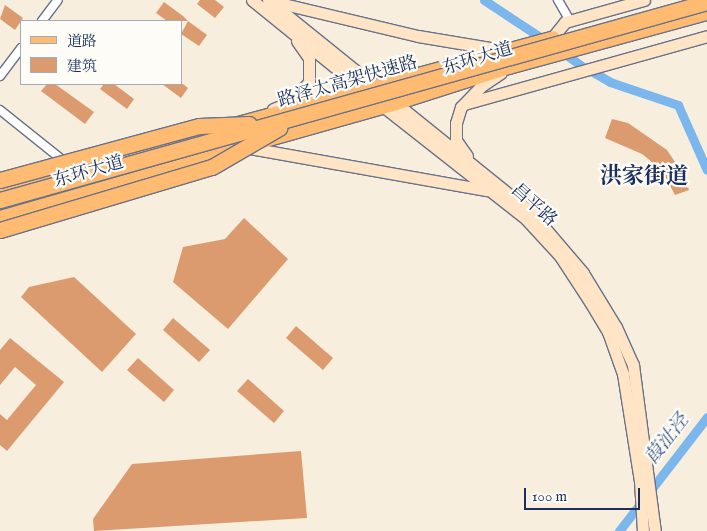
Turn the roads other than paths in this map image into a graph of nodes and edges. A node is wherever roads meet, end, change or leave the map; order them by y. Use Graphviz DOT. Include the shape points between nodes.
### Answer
graph roads {
  1 [pos="58,0"];
  2 [pos="252,0"];
  3 [pos="268,0"];
  4 [pos="558,0"];
  5 [pos="644,0"];
  6 [pos="693,0"];
  7 [pos="707,2"];
  8 [pos="707,10"];
  9 [pos="707,14"];
  10 [pos="43,20"];
  11 [pos="570,21"];
  12 [pos="289,29"];
  13 [pos="707,36"];
  14 [pos="552,38"];
  15 [pos="20,49"];
  16 [pos="502,50"];
  17 [pos="509,68"];
  18 [pos="0,76"];
  19 [pos="368,87"];
  20 [pos="464,104"];
  21 [pos="390,106"];
  22 [pos="0,110"];
  23 [pos="235,124"];
  24 [pos="277,126"];
  25 [pos="244,147"];
  26 [pos="74,170"];
  27 [pos="0,180"];
  28 [pos="491,187"];
  29 [pos="0,190"];
  30 [pos="0,200"];
  31 [pos="0,207"];
  32 [pos="0,217"];
  33 [pos="0,230"];
  34 [pos="645,478"];
  35 [pos="643,531"];
  36 [pos="655,531"];
  1 -- 10 [label="street"];
  2 -- 12 [label="main road, 昌平路"];
  3 -- 16 [label="main road" via="418,36"];
  3 -- 19 [label="main road, 昌平路"];
  4 -- 11 [label="street"];
  5 -- 11 [label="main road"];
  6 -- 14 [label="main road, 东环大道"];
  7 -- 24 [label="highway, 路泽太高架快速路, bridge"];
  8 -- 24 [label="highway, 路泽太高架快速路"];
  9 -- 17 [label="main road, 东环大道"];
  11 -- 14 [label="main road"];
  12 -- 19 [label="main road, 昌平路"];
  12 -- 23 [label="main road" via="309,58 309,82 293,101"];
  13 -- 20 [label="main road"];
  14 -- 16 [label="main road, 东环大道"];
  15 -- 18 [label="street"];
  16 -- 19 [label="main road, 东环大道"];
  17 -- 20 [label="main road" via="480,87"];
  17 -- 21 [label="main road, 东环大道"];
  19 -- 21 [label="main road, 昌平路"];
  19 -- 23 [label="main road, 东环大道"];
  20 -- 28 [label="main road" via="456,122 456,140"];
  21 -- 25 [label="main road, 东环大道"];
  21 -- 28 [label="main road, 昌平路"];
  22 -- 26 [label="street"];
  23 -- 26 [label="main road, 东环大道"];
  24 -- 27 [label="highway, bridge" via="200,126"];
  24 -- 30 [label="highway, 路泽太高架快速路, bridge"];
  24 -- 31 [label="highway, 路泽太高架快速路, bridge"];
  24 -- 33 [label="highway, bridge" via="212,167"];
  25 -- 28 [label="main road"];
  25 -- 32 [label="main road, 东环大道"];
  26 -- 29 [label="main road, 东环大道"];
  28 -- 34 [label="main road, 昌平路" via="560,256 608,332 623,374"];
  34 -- 35 [label="main road, 昌平路"];
  34 -- 36 [label="main road, 昌平路" via="652,494"];
}
